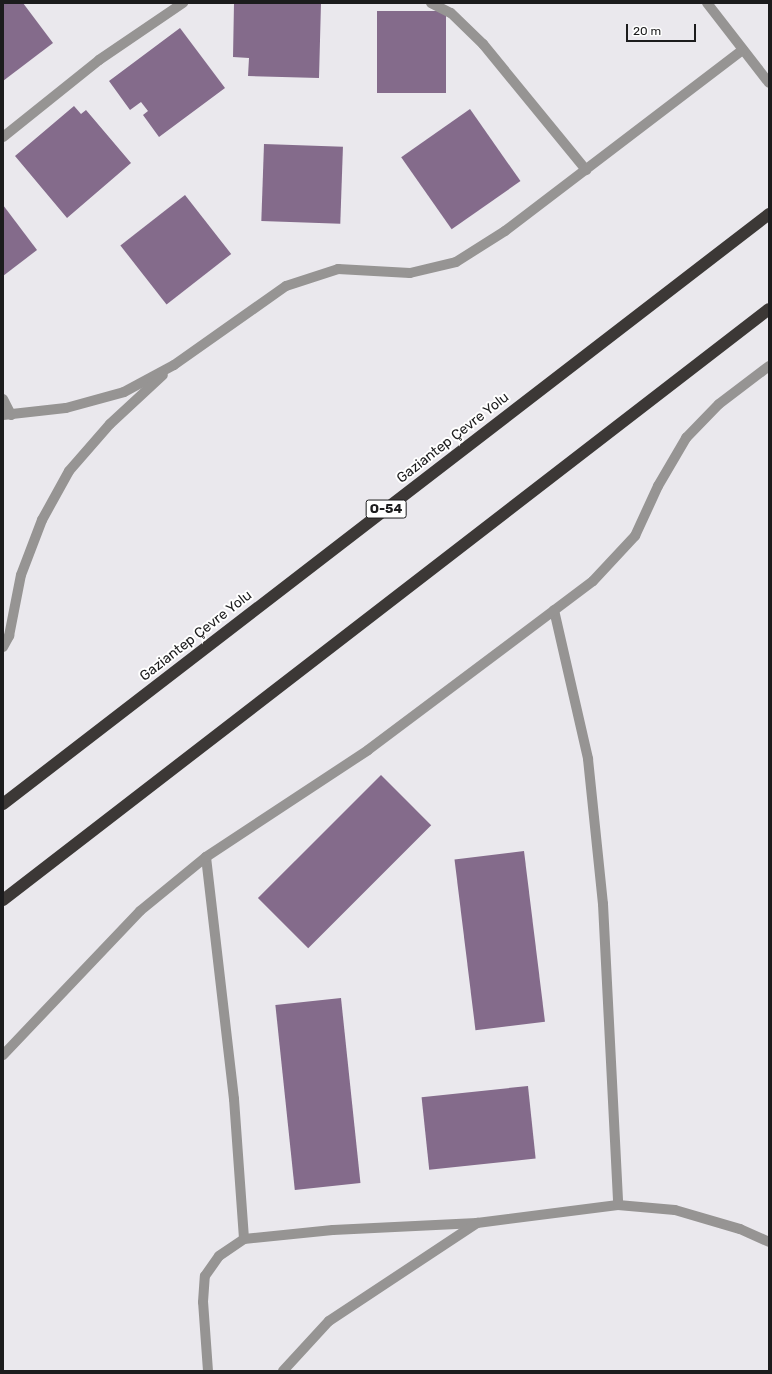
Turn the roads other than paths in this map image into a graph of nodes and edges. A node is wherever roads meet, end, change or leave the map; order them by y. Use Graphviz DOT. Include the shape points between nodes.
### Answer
graph roads {
  1 [pos="183,3"];
  2 [pos="431,3"];
  3 [pos="707,3"];
  4 [pos="743,50"];
  5 [pos="769,83"];
  6 [pos="3,137"];
  7 [pos="586,170"];
  8 [pos="769,214"];
  9 [pos="769,309"];
  10 [pos="174,365"];
  11 [pos="769,366"];
  12 [pos="3,399"];
  13 [pos="7,415"];
  14 [pos="554,610"];
  15 [pos="3,647"];
  16 [pos="3,804"];
  17 [pos="206,857"];
  18 [pos="3,900"];
  19 [pos="3,1055"];
  20 [pos="618,1205"];
  21 [pos="477,1223"];
  22 [pos="244,1239"];
  23 [pos="769,1242"];
  24 [pos="208,1371"];
  25 [pos="283,1371"];
  1 -- 6 [label="street" via="99,60"];
  2 -- 7 [label="street" via="451,13 483,44"];
  3 -- 4 [label="street"];
  4 -- 5 [label="street"];
  4 -- 7 [label="street"];
  7 -- 10 [label="street" via="505,231 456,262 410,273 338,269 286,286"];
  8 -- 16 [label="highway, Gaziantep Çevre Yolu / O-54"];
  9 -- 18 [label="highway"];
  10 -- 13 [label="street" via="124,392 66,408"];
  10 -- 15 [label="street" via="110,424 69,471 39,526 21,575 9,636"];
  11 -- 14 [label="street" via="719,404 686,438 658,486 635,536 593,581"];
  12 -- 13 [label="street"];
  14 -- 17 [label="street" via="368,750"];
  14 -- 20 [label="street" via="588,759 603,904"];
  17 -- 19 [label="street" via="140,911"];
  17 -- 22 [label="street" via="234,1099"];
  20 -- 21 [label="street"];
  20 -- 23 [label="street" via="675,1210 740,1229"];
  21 -- 22 [label="street" via="333,1230"];
  21 -- 25 [label="street" via="329,1321"];
  22 -- 24 [label="street" via="219,1256 205,1276 203,1302"];
}
